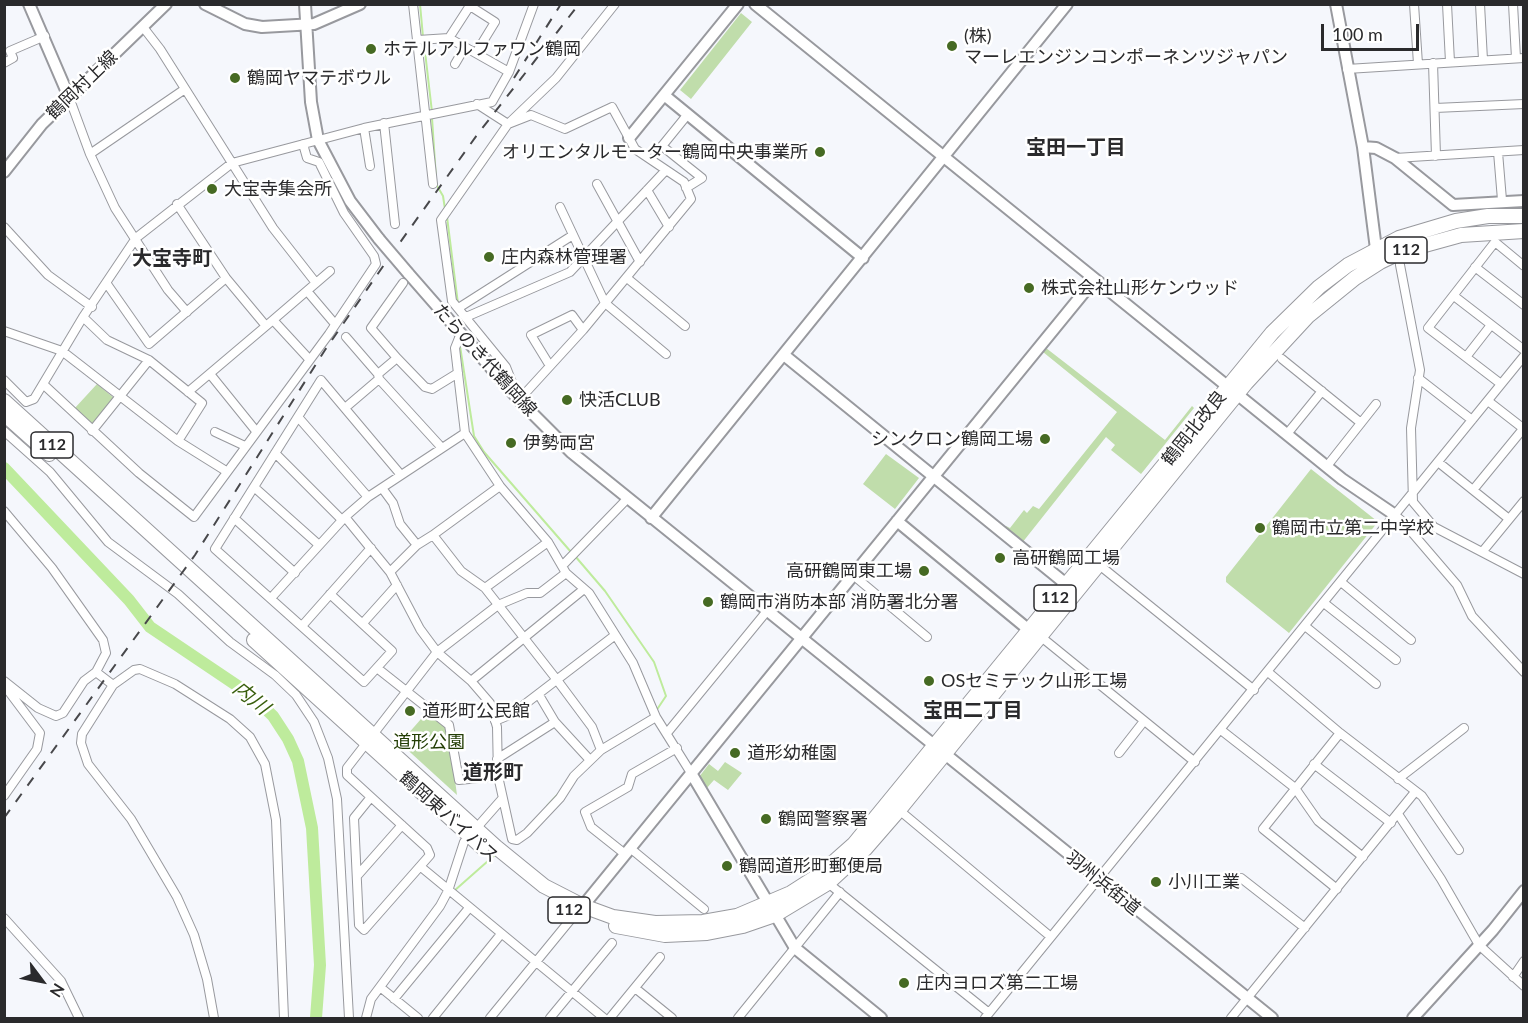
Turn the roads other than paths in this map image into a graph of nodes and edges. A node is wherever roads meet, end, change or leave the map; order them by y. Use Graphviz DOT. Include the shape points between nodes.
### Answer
graph roads {
  1 [pos="29,4"];
  2 [pos="166,4"];
  3 [pos="205,4"];
  4 [pos="305,4"];
  5 [pos="360,4"];
  6 [pos="413,4"];
  7 [pos="534,4"];
  8 [pos="615,4"];
  9 [pos="738,4"];
  10 [pos="755,4"];
  11 [pos="1067,4"];
  12 [pos="1336,4"];
  13 [pos="1414,4"];
  14 [pos="1447,4"];
  15 [pos="1480,4"];
  16 [pos="1513,4"];
  17 [pos="470,5"];
  18 [pos="306,26"];
  19 [pos="142,27"];
  20 [pos="45,36"];
  21 [pos="449,38"];
  22 [pos="418,40"];
  23 [pos="465,47"];
  24 [pos="476,53"];
  25 [pos="1520,58"];
  26 [pos="1483,60"];
  27 [pos="1450,62"];
  28 [pos="4,63"];
  29 [pos="1432,63"];
  30 [pos="455,64"];
  31 [pos="1418,64"];
  32 [pos="1347,69"];
  33 [pos="509,72"];
  34 [pos="185,89"];
  35 [pos="664,95"];
  36 [pos="69,97"];
  37 [pos="477,104"];
  38 [pos="1524,104"];
  39 [pos="1435,108"];
  40 [pos="427,114"];
  41 [pos="688,114"];
  42 [pos="384,123"];
  43 [pos="508,124"];
  44 [pos="364,128"];
  45 [pos="629,138"];
  46 [pos="318,140"];
  47 [pos="303,144"];
  48 [pos="1363,147"];
  49 [pos="1524,150"];
  50 [pos="1498,152"];
  51 [pos="90,154"];
  52 [pos="1436,156"];
  53 [pos="944,157"];
  54 [pos="1395,158"];
  55 [pos="232,163"];
  56 [pos="370,166"];
  57 [pos="666,170"];
  58 [pos="4,172"];
  59 [pos="433,184"];
  60 [pos="597,184"];
  61 [pos="686,188"];
  62 [pos="647,190"];
  63 [pos="1502,201"];
  64 [pos="1524,201"];
  65 [pos="177,204"];
  66 [pos="560,207"];
  67 [pos="1524,216"];
  68 [pos="617,221"];
  69 [pos="395,224"];
  70 [pos="4,226"];
  71 [pos="669,227"];
  72 [pos="1524,231"];
  73 [pos="573,235"];
  74 [pos="136,238"];
  75 [pos="1376,249"];
  76 [pos="583,257"];
  77 [pos="863,258"];
  78 [pos="640,262"];
  79 [pos="1400,265"];
  80 [pos="1524,266"];
  81 [pos="1475,267"];
  82 [pos="330,272"];
  83 [pos="226,278"];
  84 [pos="405,278"];
  85 [pos="627,278"];
  86 [pos="1094,280"];
  87 [pos="316,283"];
  88 [pos="107,284"];
  89 [pos="307,291"];
  90 [pos="1454,296"];
  91 [pos="605,303"];
  92 [pos="1524,305"];
  93 [pos="92,307"];
  94 [pos="460,307"];
  95 [pos="187,312"];
  96 [pos="83,317"];
  97 [pos="466,317"];
  98 [pos="273,320"];
  99 [pos="335,324"];
  100 [pos="1491,325"];
  101 [pos="266,326"];
  102 [pos="685,326"];
  103 [pos="583,330"];
  104 [pos="4,331"];
  105 [pos="461,333"];
  106 [pos="346,337"];
  107 [pos="1524,350"];
  108 [pos="62,351"];
  109 [pos="666,354"];
  110 [pos="784,355"];
  111 [pos="1524,356"];
  112 [pos="1466,357"];
  113 [pos="397,358"];
  114 [pos="309,359"];
  115 [pos="1282,359"];
  116 [pos="149,360"];
  117 [pos="550,366"];
  118 [pos="458,373"];
  119 [pos="210,374"];
  120 [pos="379,376"];
  121 [pos="1418,378"];
  122 [pos="4,380"];
  123 [pos="43,384"];
  124 [pos="1501,384"];
  125 [pos="1233,391"];
  126 [pos="1322,391"];
  127 [pos="188,392"];
  128 [pos="120,396"];
  129 [pos="519,400"];
  130 [pos="4,401"];
  131 [pos="1488,401"];
  132 [pos="1376,404"];
  133 [pos="345,408"];
  134 [pos="4,414"];
  135 [pos="298,417"];
  136 [pos="1472,420"];
  137 [pos="1361,423"];
  138 [pos="1523,429"];
  139 [pos="4,431"];
  140 [pos="92,431"];
  141 [pos="256,431"];
  142 [pos="215,432"];
  143 [pos="465,433"];
  144 [pos="1287,434"];
  145 [pos="178,441"];
  146 [pos="245,446"];
  147 [pos="442,448"];
  148 [pos="275,453"];
  149 [pos="1438,462"];
  150 [pos="1327,466"];
  151 [pos="226,471"];
  152 [pos="401,475"];
  153 [pos="934,476"];
  154 [pos="500,486"];
  155 [pos="254,487"];
  156 [pos="382,488"];
  157 [pos="1473,490"];
  158 [pos="1413,495"];
  159 [pos="368,497"];
  160 [pos="627,499"];
  161 [pos="1524,501"];
  162 [pos="4,511"];
  163 [pos="1395,515"];
  164 [pos="234,518"];
  165 [pos="344,518"];
  166 [pos="651,518"];
  167 [pos="1509,519"];
  168 [pos="897,521"];
  169 [pos="433,535"];
  170 [pos="548,542"];
  171 [pos="319,545"];
  172 [pos="417,546"];
  173 [pos="371,548"];
  174 [pos="1484,551"];
  175 [pos="1098,564"];
  176 [pos="564,569"];
  177 [pos="390,572"];
  178 [pos="295,573"];
  179 [pos="1524,574"];
  180 [pos="853,575"];
  181 [pos="1341,582"];
  182 [pos="1066,584"];
  183 [pos="397,585"];
  184 [pos="485,588"];
  185 [pos="584,589"];
  186 [pos="330,594"];
  187 [pos="271,598"];
  188 [pos="1324,603"];
  189 [pos="498,605"];
  190 [pos="767,610"];
  191 [pos="363,623"];
  192 [pos="302,626"];
  193 [pos="1305,626"];
  194 [pos="1034,633"];
  195 [pos="614,636"];
  196 [pos="927,637"];
  197 [pos="801,638"];
  198 [pos="525,639"];
  199 [pos="1411,640"];
  200 [pos="437,652"];
  201 [pos="1396,660"];
  202 [pos="377,668"];
  203 [pos="96,672"];
  204 [pos="1268,672"];
  205 [pos="1524,672"];
  206 [pos="557,680"];
  207 [pos="471,681"];
  208 [pos="4,683"];
  209 [pos="1376,684"];
  210 [pos="113,685"];
  211 [pos="407,690"];
  212 [pos="1254,690"];
  213 [pos="539,694"];
  214 [pos="656,717"];
  215 [pos="495,721"];
  216 [pos="1144,721"];
  217 [pos="555,722"];
  218 [pos="1464,729"];
  219 [pos="1221,730"];
  220 [pos="667,733"];
  221 [pos="1340,733"];
  222 [pos="370,738"];
  223 [pos="676,748"];
  224 [pos="600,750"];
  225 [pos="940,750"];
  226 [pos="1119,753"];
  227 [pos="497,759"];
  228 [pos="589,759"];
  229 [pos="1195,762"];
  230 [pos="1314,764"];
  231 [pos="691,773"];
  232 [pos="498,776"];
  233 [pos="1398,779"];
  234 [pos="1296,788"];
  235 [pos="1414,792"];
  236 [pos="4,796"];
  237 [pos="371,797"];
  238 [pos="502,799"];
  239 [pos="899,810"];
  240 [pos="1398,814"];
  241 [pos="1390,823"];
  242 [pos="480,824"];
  243 [pos="402,825"];
  244 [pos="464,842"];
  245 [pos="1459,850"];
  246 [pos="627,851"];
  247 [pos="1363,858"];
  248 [pos="422,867"];
  249 [pos="357,876"];
  250 [pos="1242,878"];
  251 [pos="1100,880"];
  252 [pos="828,883"];
  253 [pos="1336,889"];
  254 [pos="448,891"];
  255 [pos="1524,891"];
  256 [pos="840,892"];
  257 [pos="469,908"];
  258 [pos="704,909"];
  259 [pos="772,909"];
  260 [pos="580,910"];
  261 [pos="4,918"];
  262 [pos="1305,928"];
  263 [pos="501,934"];
  264 [pos="1051,937"];
  265 [pos="612,943"];
  266 [pos="1479,945"];
  267 [pos="795,948"];
  268 [pos="660,957"];
  269 [pos="1524,962"];
  270 [pos="536,963"];
  271 [pos="1513,977"];
  272 [pos="1524,986"];
  273 [pos="380,987"];
  274 [pos="635,988"];
  275 [pos="572,992"];
  276 [pos="394,999"];
  277 [pos="1247,999"];
  278 [pos="987,1016"];
  279 [pos="79,1018"];
  280 [pos="214,1018"];
  281 [pos="285,1018"];
  282 [pos="349,1018"];
  283 [pos="366,1018"];
  284 [pos="418,1018"];
  285 [pos="433,1018"];
  286 [pos="490,1018"];
  287 [pos="550,1018"];
  288 [pos="604,1018"];
  289 [pos="610,1018"];
  290 [pos="672,1018"];
  291 [pos="738,1018"];
  292 [pos="881,1018"];
  293 [pos="1231,1018"];
  294 [pos="1272,1018"];
  295 [pos="1413,1018"];
  1 -- 20 [label="street"];
  2 -- 19 [label="street, 鶴岡村上線"];
  3 -- 18 [label="street" via="253,26"];
  4 -- 18 [label="street, たらのき代鶴岡線"];
  5 -- 18 [label="street"];
  6 -- 22 [label="street"];
  7 -- 33 [label="street"];
  8 -- 43 [label="street" via="556,78"];
  9 -- 35 [label="street"];
  10 -- 53 [label="street"];
  11 -- 53 [label="street"];
  12 -- 32 [label="street"];
  13 -- 31 [label="street"];
  14 -- 27 [label="street"];
  15 -- 26 [label="street"];
  16 -- 25 [label="street"];
  17 -- 21 [label="street"];
  17 -- 24 [label="street" via="495,22"];
  18 -- 46 [label="street, たらのき代鶴岡線"];
  19 -- 34 [label="street"];
  19 -- 36 [label="street, 鶴岡村上線"];
  20 -- 28 [label="street" via="10,51 13,58"];
  20 -- 36 [label="street"];
  21 -- 22 [label="street"];
  21 -- 23 [label="street"];
  22 -- 40 [label="street"];
  23 -- 24 [label="street"];
  23 -- 30 [label="street"];
  24 -- 33 [label="street"];
  25 -- 26 [label="street"];
  26 -- 27 [label="street"];
  27 -- 29 [label="street"];
  29 -- 31 [label="street"];
  29 -- 39 [label="street"];
  31 -- 32 [label="street"];
  32 -- 48 [label="street"];
  33 -- 37 [label="street" via="492,102"];
  34 -- 51 [label="street"];
  34 -- 55 [label="street"];
  35 -- 41 [label="street"];
  35 -- 45 [label="street"];
  36 -- 51 [label="street"];
  36 -- 58 [label="street, 鶴岡村上線" via="31,136"];
  37 -- 40 [label="street"];
  37 -- 43 [label="street"];
  38 -- 39 [label="street"];
  39 -- 52 [label="street"];
  40 -- 42 [label="street"];
  40 -- 59 [label="street"];
  41 -- 61 [label="street" via="662,146 702,178"];
  41 -- 77 [label="street"];
  42 -- 44 [label="street"];
  42 -- 69 [label="street"];
  43 -- 45 [label="street" via="531,115 565,129 612,107"];
  43 -- 94 [label="street" via="441,220 452,301"];
  44 -- 46 [label="street"];
  44 -- 56 [label="street"];
  45 -- 57 [label="street" via="635,148"];
  46 -- 47 [label="street"];
  46 -- 84 [label="street, たらのき代鶴岡線, bridge" via="350,201"];
  47 -- 55 [label="street"];
  47 -- 99 [label="street" via="308,158 319,162 344,213 376,264"];
  48 -- 54 [label="street" via="1376,148"];
  48 -- 75 [label="street"];
  49 -- 50 [label="street"];
  50 -- 52 [label="street"];
  50 -- 63 [label="street"];
  51 -- 74 [label="street" via="116,208"];
  52 -- 54 [label="street"];
  53 -- 77 [label="street"];
  53 -- 86 [label="street"];
  54 -- 63 [label="street" via="1453,205"];
  55 -- 65 [label="street"];
  55 -- 87 [label="street" via="273,228"];
  57 -- 61 [label="street" via="684,182"];
  57 -- 62 [label="street"];
  60 -- 68 [label="street"];
  61 -- 71 [label="street" via="691,199"];
  62 -- 68 [label="street"];
  62 -- 71 [label="street"];
  63 -- 64 [label="street"];
  65 -- 74 [label="street"];
  65 -- 83 [label="street"];
  66 -- 73 [label="street"];
  67 -- 75 [label="highway, 鶴岡北改良 / 112" via="1456,221"];
  68 -- 76 [label="street"];
  68 -- 78 [label="street"];
  70 -- 93 [label="street" via="48,275"];
  71 -- 78 [label="street"];
  72 -- 125 [label="highway, 鶴岡北改良 / 112" via="1461,235 1429,242 1380,261 1330,296"];
  73 -- 76 [label="street"];
  73 -- 94 [label="street"];
  74 -- 88 [label="street"];
  74 -- 95 [label="street" via="168,290"];
  75 -- 125 [label="highway, 鶴岡北改良 / 112" via="1348,265 1295,309"];
  76 -- 91 [label="street"];
  76 -- 97 [label="street" via="570,272"];
  77 -- 110 [label="street"];
  78 -- 85 [label="street"];
  79 -- 121 [label="street" via="1420,370"];
  80 -- 81 [label="street" via="1495,242"];
  81 -- 90 [label="street"];
  81 -- 92 [label="street"];
  82 -- 87 [label="street"];
  83 -- 95 [label="street"];
  83 -- 101 [label="street"];
  84 -- 105 [label="street, たらのき代鶴岡線"];
  84 -- 113 [label="street" via="371,327"];
  85 -- 91 [label="street"];
  85 -- 102 [label="street"];
  86 -- 125 [label="street"];
  86 -- 153 [label="street"];
  87 -- 89 [label="street"];
  88 -- 93 [label="street"];
  88 -- 95 [label="street" via="149,344"];
  89 -- 98 [label="street"];
  89 -- 99 [label="street"];
  90 -- 100 [label="street"];
  90 -- 112 [label="street" via="1428,328"];
  91 -- 103 [label="street"];
  91 -- 109 [label="street"];
  93 -- 96 [label="street"];
  94 -- 97 [label="street"];
  96 -- 108 [label="street"];
  96 -- 116 [label="street" via="107,340"];
  97 -- 129 [label="street" via="506,367"];
  98 -- 101 [label="street"];
  98 -- 114 [label="street"];
  99 -- 114 [label="street"];
  100 -- 107 [label="street"];
  100 -- 112 [label="street"];
  101 -- 119 [label="street"];
  103 -- 117 [label="street"];
  103 -- 117 [label="street" via="572,315 531,335"];
  104 -- 108 [label="street"];
  105 -- 118 [label="street" via="455,348"];
  105 -- 129 [label="street, たらのき代鶴岡線"];
  106 -- 120 [label="street"];
  108 -- 123 [label="street"];
  108 -- 128 [label="street"];
  110 -- 153 [label="street"];
  110 -- 166 [label="street"];
  111 -- 124 [label="street"];
  112 -- 124 [label="street"];
  113 -- 118 [label="street" via="425,387 432,389"];
  113 -- 120 [label="street"];
  114 -- 141 [label="street"];
  115 -- 126 [label="street"];
  116 -- 127 [label="street"];
  116 -- 128 [label="street"];
  117 -- 129 [label="street"];
  118 -- 143 [label="street"];
  119 -- 127 [label="street"];
  119 -- 141 [label="street"];
  120 -- 133 [label="street"];
  120 -- 147 [label="street"];
  121 -- 136 [label="street"];
  121 -- 158 [label="street" via="1411,428"];
  122 -- 123 [label="street" via="26,402 34,399"];
  123 -- 140 [label="street"];
  124 -- 131 [label="street"];
  125 -- 144 [label="street"];
  125 -- 175 [label="highway, 鶴岡北改良 / 112"];
  125 -- 182 [label="highway, 鶴岡北改良 / 112"];
  126 -- 137 [label="street"];
  126 -- 144 [label="street"];
  127 -- 145 [label="street" via="202,403"];
  128 -- 140 [label="street"];
  128 -- 145 [label="street"];
  129 -- 160 [label="street, たらのき代鶴岡線" via="571,452"];
  130 -- 222 [label="highway, 鶴岡東バイパス / 112"];
  131 -- 136 [label="street"];
  131 -- 138 [label="street"];
  132 -- 137 [label="street"];
  133 -- 135 [label="street" via="321,380"];
  133 -- 152 [label="street"];
  134 -- 222 [label="highway, 鶴岡東バイパス / 112"];
  135 -- 148 [label="street"];
  135 -- 159 [label="street"];
  136 -- 149 [label="street"];
  137 -- 150 [label="street"];
  138 -- 157 [label="street"];
  139 -- 282 [label="street" via="50,472 108,542 276,675 314,722 328,758 337,799"];
  140 -- 151 [label="street" via="194,517"];
  141 -- 146 [label="street"];
  142 -- 146 [label="street"];
  143 -- 147 [label="street"];
  143 -- 154 [label="street"];
  144 -- 150 [label="street"];
  145 -- 151 [label="street"];
  146 -- 151 [label="street"];
  147 -- 152 [label="street"];
  148 -- 155 [label="street"];
  148 -- 165 [label="street"];
  149 -- 157 [label="street"];
  149 -- 158 [label="street"];
  150 -- 163 [label="street"];
  152 -- 156 [label="street"];
  153 -- 168 [label="street"];
  153 -- 182 [label="street"];
  154 -- 169 [label="street"];
  154 -- 170 [label="street"];
  155 -- 164 [label="street"];
  155 -- 171 [label="street"];
  156 -- 159 [label="street"];
  156 -- 172 [label="street" via="393,503 400,524"];
  157 -- 167 [label="street"];
  158 -- 163 [label="street"];
  158 -- 174 [label="street" via="1413,502 1434,527"];
  159 -- 165 [label="street"];
  160 -- 166 [label="street, たらのき代鶴岡線"];
  160 -- 176 [label="street"];
  161 -- 167 [label="street"];
  162 -- 203 [label="street" via="52,568 103,640 106,653"];
  163 -- 181 [label="street"];
  163 -- 205 [label="street" via="1457,585 1472,615"];
  164 -- 178 [label="street"];
  164 -- 187 [label="street" via="215,549"];
  165 -- 171 [label="street"];
  165 -- 173 [label="street"];
  166 -- 190 [label="street, たらのき代鶴岡線"];
  167 -- 174 [label="street"];
  168 -- 180 [label="street"];
  168 -- 194 [label="street"];
  169 -- 172 [label="street"];
  169 -- 184 [label="street" via="461,571"];
  170 -- 176 [label="street"];
  170 -- 184 [label="street"];
  171 -- 178 [label="street"];
  172 -- 177 [label="street"];
  173 -- 177 [label="street"];
  173 -- 186 [label="street"];
  174 -- 179 [label="street"];
  175 -- 194 [label="highway, 鶴岡北改良 / 112"];
  175 -- 212 [label="street"];
  176 -- 185 [label="street"];
  176 -- 189 [label="street" via="540,593 527,593"];
  177 -- 183 [label="street"];
  178 -- 187 [label="street"];
  180 -- 196 [label="street"];
  180 -- 197 [label="street"];
  181 -- 188 [label="street"];
  181 -- 199 [label="street"];
  182 -- 194 [label="highway, 鶴岡北改良 / 112"];
  183 -- 191 [label="street"];
  183 -- 200 [label="street"];
  184 -- 189 [label="street"];
  185 -- 195 [label="street"];
  185 -- 198 [label="street"];
  186 -- 191 [label="street"];
  186 -- 192 [label="street"];
  187 -- 192 [label="street"];
  188 -- 193 [label="street"];
  188 -- 201 [label="street"];
  189 -- 198 [label="street"];
  189 -- 200 [label="street"];
  190 -- 197 [label="street, たらのき代鶴岡線"];
  190 -- 220 [label="street"];
  191 -- 202 [label="street" via="392,651"];
  192 -- 202 [label="street" via="364,682"];
  193 -- 204 [label="street"];
  193 -- 209 [label="street"];
  194 -- 216 [label="street"];
  194 -- 225 [label="highway, 鶴岡北改良 / 112"];
  195 -- 206 [label="street"];
  195 -- 214 [label="street" via="633,663"];
  197 -- 225 [label="street, たらのき代鶴岡線"];
  197 -- 231 [label="street"];
  198 -- 206 [label="street"];
  198 -- 207 [label="street"];
  200 -- 207 [label="street"];
  200 -- 211 [label="street"];
  202 -- 211 [label="street"];
  203 -- 208 [label="street" via="84,681 63,713 56,716"];
  203 -- 210 [label="street"];
  204 -- 212 [label="street"];
  204 -- 221 [label="street"];
  206 -- 213 [label="street"];
  206 -- 224 [label="street" via="592,728"];
  207 -- 215 [label="street" via="490,703"];
  208 -- 236 [label="street" via="40,733 37,749"];
  210 -- 280 [label="street" via="82,734 81,743 88,764 131,819 177,897 194,935"];
  210 -- 281 [label="street" via="140,669 176,684 230,719 259,750 276,820"];
  211 -- 222 [label="street"];
  211 -- 232 [label="street" via="449,725 459,780"];
  212 -- 219 [label="street"];
  213 -- 215 [label="street"];
  213 -- 217 [label="street"];
  214 -- 220 [label="street"];
  214 -- 224 [label="street"];
  215 -- 227 [label="street"];
  216 -- 226 [label="street"];
  216 -- 229 [label="street"];
  217 -- 227 [label="street"];
  217 -- 228 [label="street"];
  218 -- 233 [label="street"];
  219 -- 229 [label="street"];
  219 -- 234 [label="street"];
  220 -- 223 [label="street"];
  221 -- 230 [label="street"];
  221 -- 233 [label="street"];
  222 -- 237 [label="street" via="346,772"];
  222 -- 260 [label="highway, 鶴岡東バイパス / 112" via="518,867"];
  223 -- 231 [label="street"];
  223 -- 246 [label="street" via="632,774 628,787 585,812 591,827"];
  224 -- 228 [label="street"];
  225 -- 239 [label="highway, 鶴岡東バイパス / 112"];
  225 -- 251 [label="street, 羽州浜街道"];
  225 -- 259 [label="highway, 鶴岡東バイパス / 112" via="841,856"];
  227 -- 232 [label="street"];
  228 -- 238 [label="street" via="560,798 517,840 512,838"];
  229 -- 251 [label="street"];
  230 -- 234 [label="street"];
  230 -- 241 [label="street"];
  231 -- 246 [label="street"];
  231 -- 259 [label="street"];
  232 -- 238 [label="street"];
  233 -- 235 [label="street"];
  234 -- 247 [label="street" via="1318,821"];
  234 -- 253 [label="street" via="1263,829"];
  235 -- 240 [label="street"];
  235 -- 245 [label="street" via="1428,803"];
  237 -- 243 [label="street"];
  237 -- 249 [label="street" via="354,818"];
  238 -- 242 [label="street"];
  239 -- 252 [label="highway, 鶴岡東バイパス / 112"];
  239 -- 264 [label="street"];
  240 -- 241 [label="street"];
  240 -- 266 [label="street"];
  241 -- 247 [label="street"];
  243 -- 248 [label="street" via="430,852"];
  243 -- 249 [label="street"];
  244 -- 254 [label="street"];
  246 -- 258 [label="street"];
  246 -- 260 [label="street"];
  247 -- 253 [label="street"];
  248 -- 249 [label="street" via="364,930 359,925"];
  248 -- 254 [label="street"];
  250 -- 262 [label="street"];
  251 -- 264 [label="street"];
  251 -- 277 [label="street, 羽州浜街道"];
  252 -- 256 [label="street"];
  252 -- 259 [label="highway, 鶴岡東バイパス / 112"];
  253 -- 262 [label="street"];
  254 -- 257 [label="street"];
  254 -- 273 [label="street"];
  255 -- 266 [label="street"];
  256 -- 267 [label="street"];
  256 -- 278 [label="street"];
  257 -- 263 [label="street"];
  257 -- 276 [label="street"];
  259 -- 260 [label="highway, 鶴岡東バイパス / 112" via="681,923 628,920"];
  259 -- 267 [label="street"];
  260 -- 270 [label="street"];
  261 -- 279 [label="street" via="61,981"];
  262 -- 277 [label="street"];
  263 -- 270 [label="street"];
  263 -- 285 [label="street"];
  264 -- 278 [label="street"];
  265 -- 275 [label="street"];
  266 -- 271 [label="street"];
  266 -- 295 [label="street"];
  267 -- 291 [label="street"];
  267 -- 292 [label="street"];
  268 -- 274 [label="street"];
  269 -- 271 [label="street"];
  270 -- 275 [label="street"];
  270 -- 286 [label="street"];
  271 -- 272 [label="street"];
  273 -- 276 [label="street"];
  273 -- 283 [label="street"];
  274 -- 289 [label="street"];
  274 -- 290 [label="street"];
  275 -- 287 [label="street"];
  275 -- 288 [label="street"];
  276 -- 284 [label="street"];
  277 -- 293 [label="street"];
  277 -- 294 [label="street, 羽州浜街道"];
}
